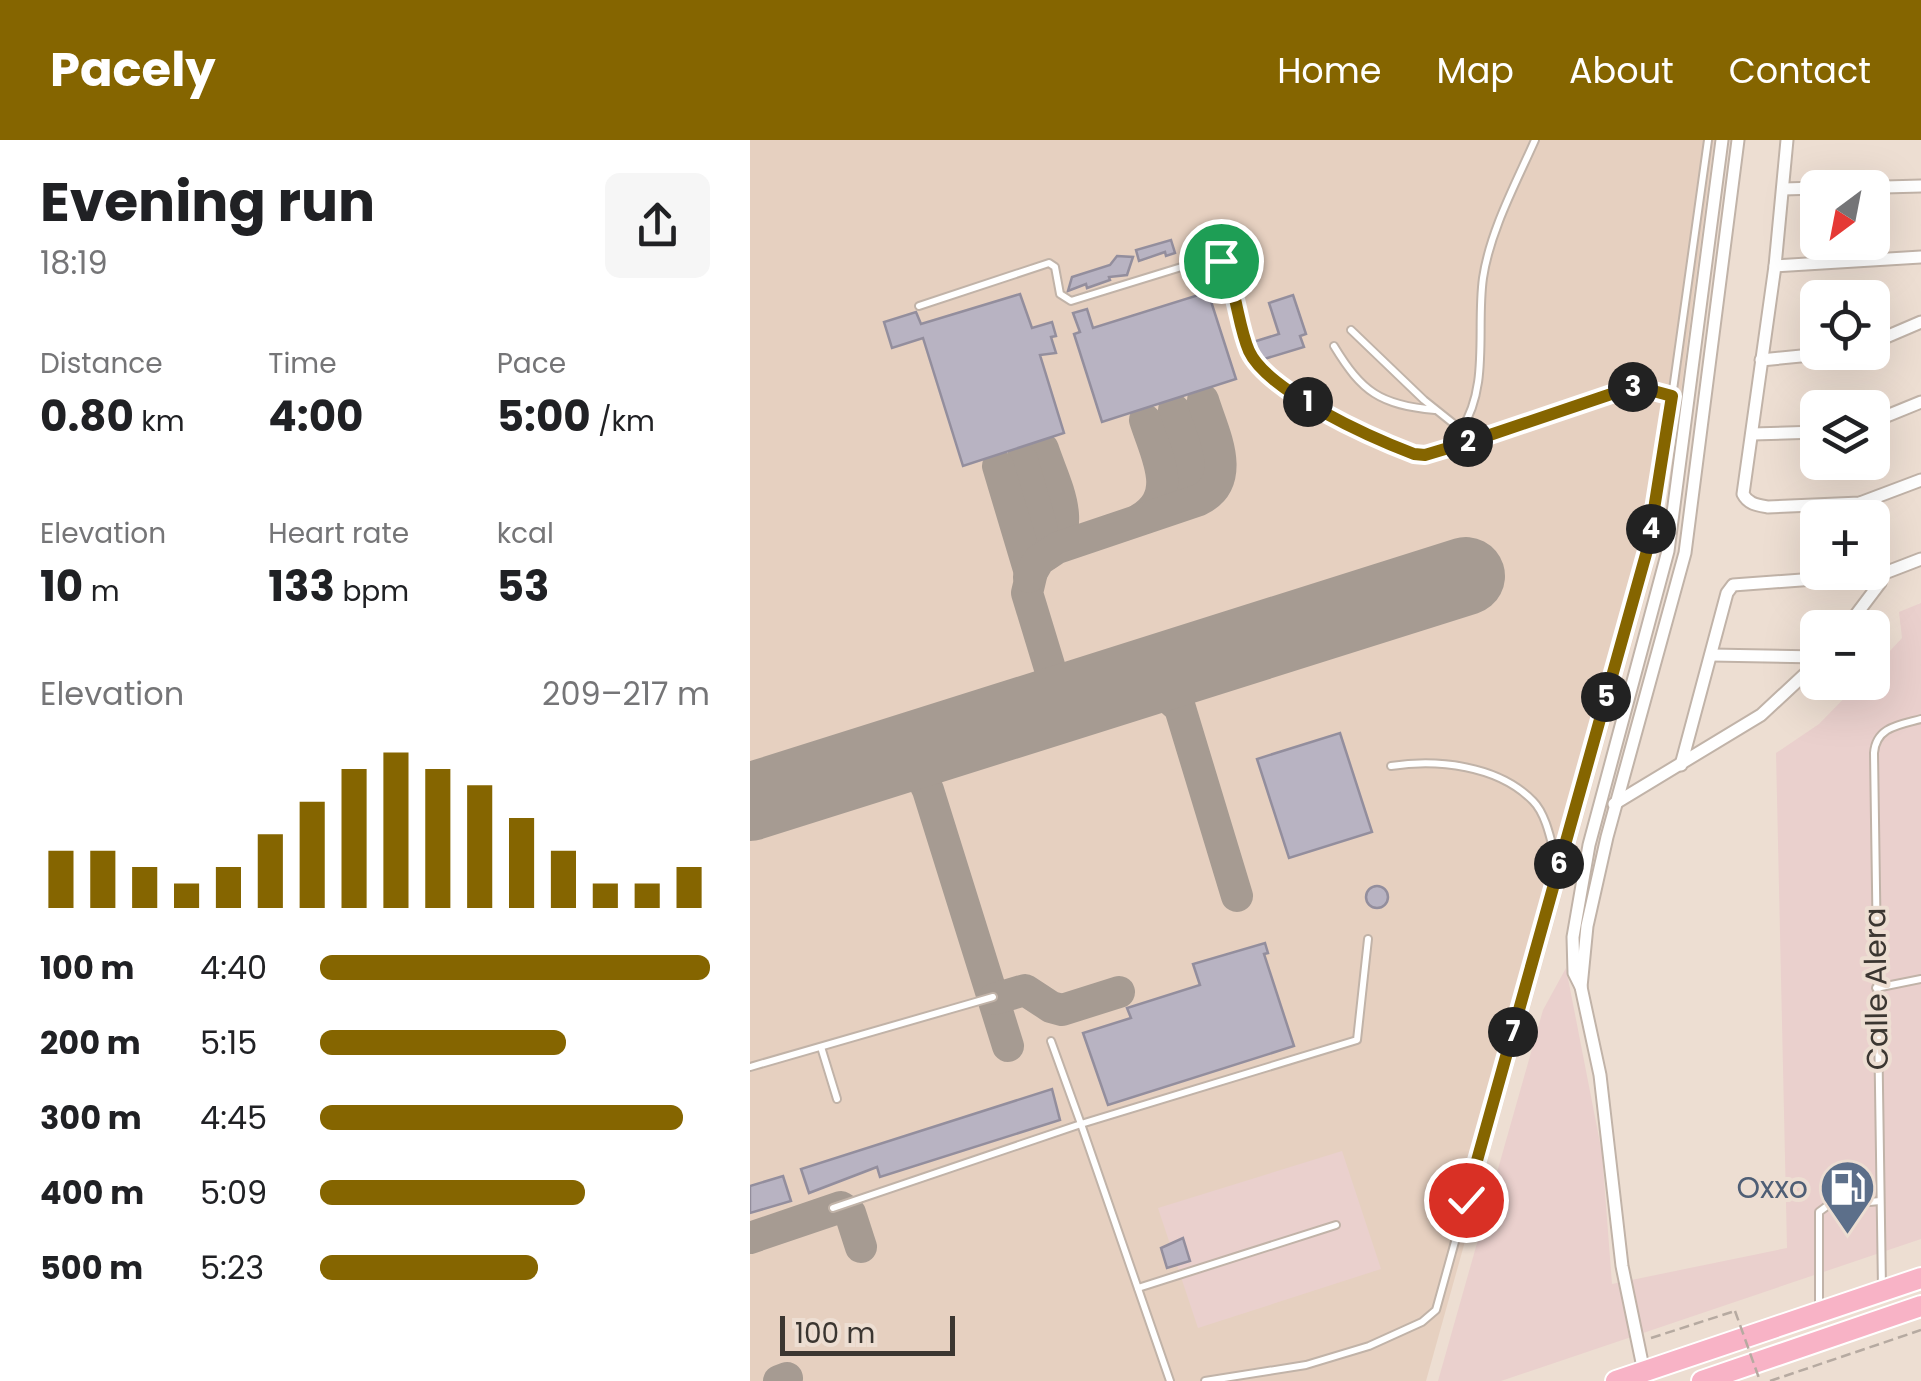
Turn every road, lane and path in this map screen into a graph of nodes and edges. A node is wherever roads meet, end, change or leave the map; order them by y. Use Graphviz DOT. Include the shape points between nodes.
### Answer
graph roads {
  1 [pos="1534,140"];
  2 [pos="1708,140"];
  3 [pos="1722,140"];
  4 [pos="1738,140"];
  5 [pos="1786,140"];
  6 [pos="1921,186"];
  7 [pos="1890,187"];
  8 [pos="1800,188"];
  9 [pos="1782,189"];
  10 [pos="1921,257"];
  11 [pos="1775,266"];
  12 [pos="919,306"];
  13 [pos="1921,322"];
  14 [pos="1350,330"];
  15 [pos="1890,335"];
  16 [pos="1334,346"];
  17 [pos="1800,356"];
  18 [pos="1760,360"];
  19 [pos="1672,396"];
  20 [pos="1921,402"];
  21 [pos="1436,410"];
  22 [pos="1890,415"];
  23 [pos="1462,430"];
  24 [pos="1800,433"];
  25 [pos="1752,434"];
  26 [pos="1475,440"];
  27 [pos="1921,480"];
  28 [pos="1866,500"];
  29 [pos="1800,505"];
  30 [pos="1921,559"];
  31 [pos="1890,571"];
  32 [pos="1800,579"];
  33 [pos="1876,590"];
  34 [pos="1860,610"];
  35 [pos="1712,655"];
  36 [pos="1800,658"];
  37 [pos="1800,677"];
  38 [pos="1921,719"];
  39 [pos="1680,765"];
  40 [pos="1391,766"];
  41 [pos="1617,803"];
  42 [pos="1600,809"];
  43 [pos="1558,868"];
  44 [pos="1368,940"];
  45 [pos="1921,980"];
  46 [pos="1581,988"];
  47 [pos="1876,988"];
  48 [pos="993,997"];
  49 [pos="1052,1041"];
  50 [pos="821,1046"];
  51 [pos="750,1067"];
  52 [pos="837,1099"];
  53 [pos="1081,1124"];
  54 [pos="1880,1201"];
  55 [pos="833,1208"];
  56 [pos="1336,1225"];
  57 [pos="1921,1278"];
  58 [pos="1138,1288"];
  59 [pos="1882,1290"];
  60 [pos="1921,1306"];
  61 [pos="1819,1312"];
  62 [pos="1921,1330"];
  63 [pos="1637,1342"];
  64 [pos="1644,1372"];
  65 [pos="1170,1381"];
  66 [pos="1204,1381"];
  67 [pos="1616,1381"];
  68 [pos="1702,1381"];
  69 [pos="1760,1381"];
  70 [pos="1770,1381"];
  1 -- 23 [label="lane" via="1484,278 1474,403"];
  2 -- 19 [label="lane"];
  3 -- 42 [label="street" via="1668,551"];
  4 -- 41 [label="street" via="1685,552"];
  5 -- 9 [label="street"];
  6 -- 7 [label="street"];
  8 -- 9 [label="street"];
  9 -- 11 [label="street"];
  10 -- 11 [label="street"];
  11 -- 18 [label="street"];
  12 -- 26 [label="lane" via="1049,263 1060,294 1072,301 1214,258 1225,266 1250,352 1289,392 1414,454"];
  13 -- 15 [label="street"];
  14 -- 21 [label="lane"];
  16 -- 21 [label="lane" via="1368,391 1388,402"];
  17 -- 18 [label="street"];
  18 -- 25 [label="street"];
  19 -- 26 [label="lane" via="1635,386"];
  19 -- 43 [label="lane" via="1648,547"];
  20 -- 22 [label="street"];
  21 -- 23 [label="lane"];
  23 -- 26 [label="lane"];
  24 -- 25 [label="street"];
  25 -- 29 [label="street" via="1746,500"];
  27 -- 28 [label="street"];
  30 -- 31 [label="street"];
  32 -- 35 [label="street" via="1729,588"];
  33 -- 34 [label="street"];
  35 -- 36 [label="street"];
  35 -- 39 [label="street"];
  37 -- 39 [label="street" via="1761,715"];
  38 -- 47 [label="lane, Calle Alera" via="1887,729 1875,743"];
  39 -- 41 [label="street"];
  40 -- 43 [label="lane" via="1461,765 1510,785 1539,810"];
  41 -- 42 [label="street"];
  41 -- 46 [label="street" via="1586,926"];
  42 -- 46 [label="street" via="1575,911 1572,954"];
  43 -- 66 [label="lane" via="1433,1315 1369,1346 1306,1365"];
  44 -- 53 [label="lane" via="1357,1040"];
  45 -- 47 [label="lane"];
  46 -- 63 [label="street" via="1600,1075"];
  47 -- 54 [label="lane, Calle Alera"];
  48 -- 50 [label="lane"];
  49 -- 53 [label="lane"];
  50 -- 51 [label="lane"];
  50 -- 52 [label="lane"];
  53 -- 55 [label="lane"];
  53 -- 58 [label="lane"];
  54 -- 59 [label="lane, Calle Alera"];
  54 -- 61 [label="lane" via="1819,1212"];
  56 -- 58 [label="lane"];
  57 -- 59 [label="highway"];
  58 -- 65 [label="lane"];
  59 -- 61 [label="highway"];
  60 -- 68 [label="highway"];
  61 -- 64 [label="highway"];
  62 -- 70 [label="path"];
  63 -- 64 [label="street"];
  63 -- 69 [label="path, bridge" via="1735,1312"];
  64 -- 67 [label="highway"];
}
